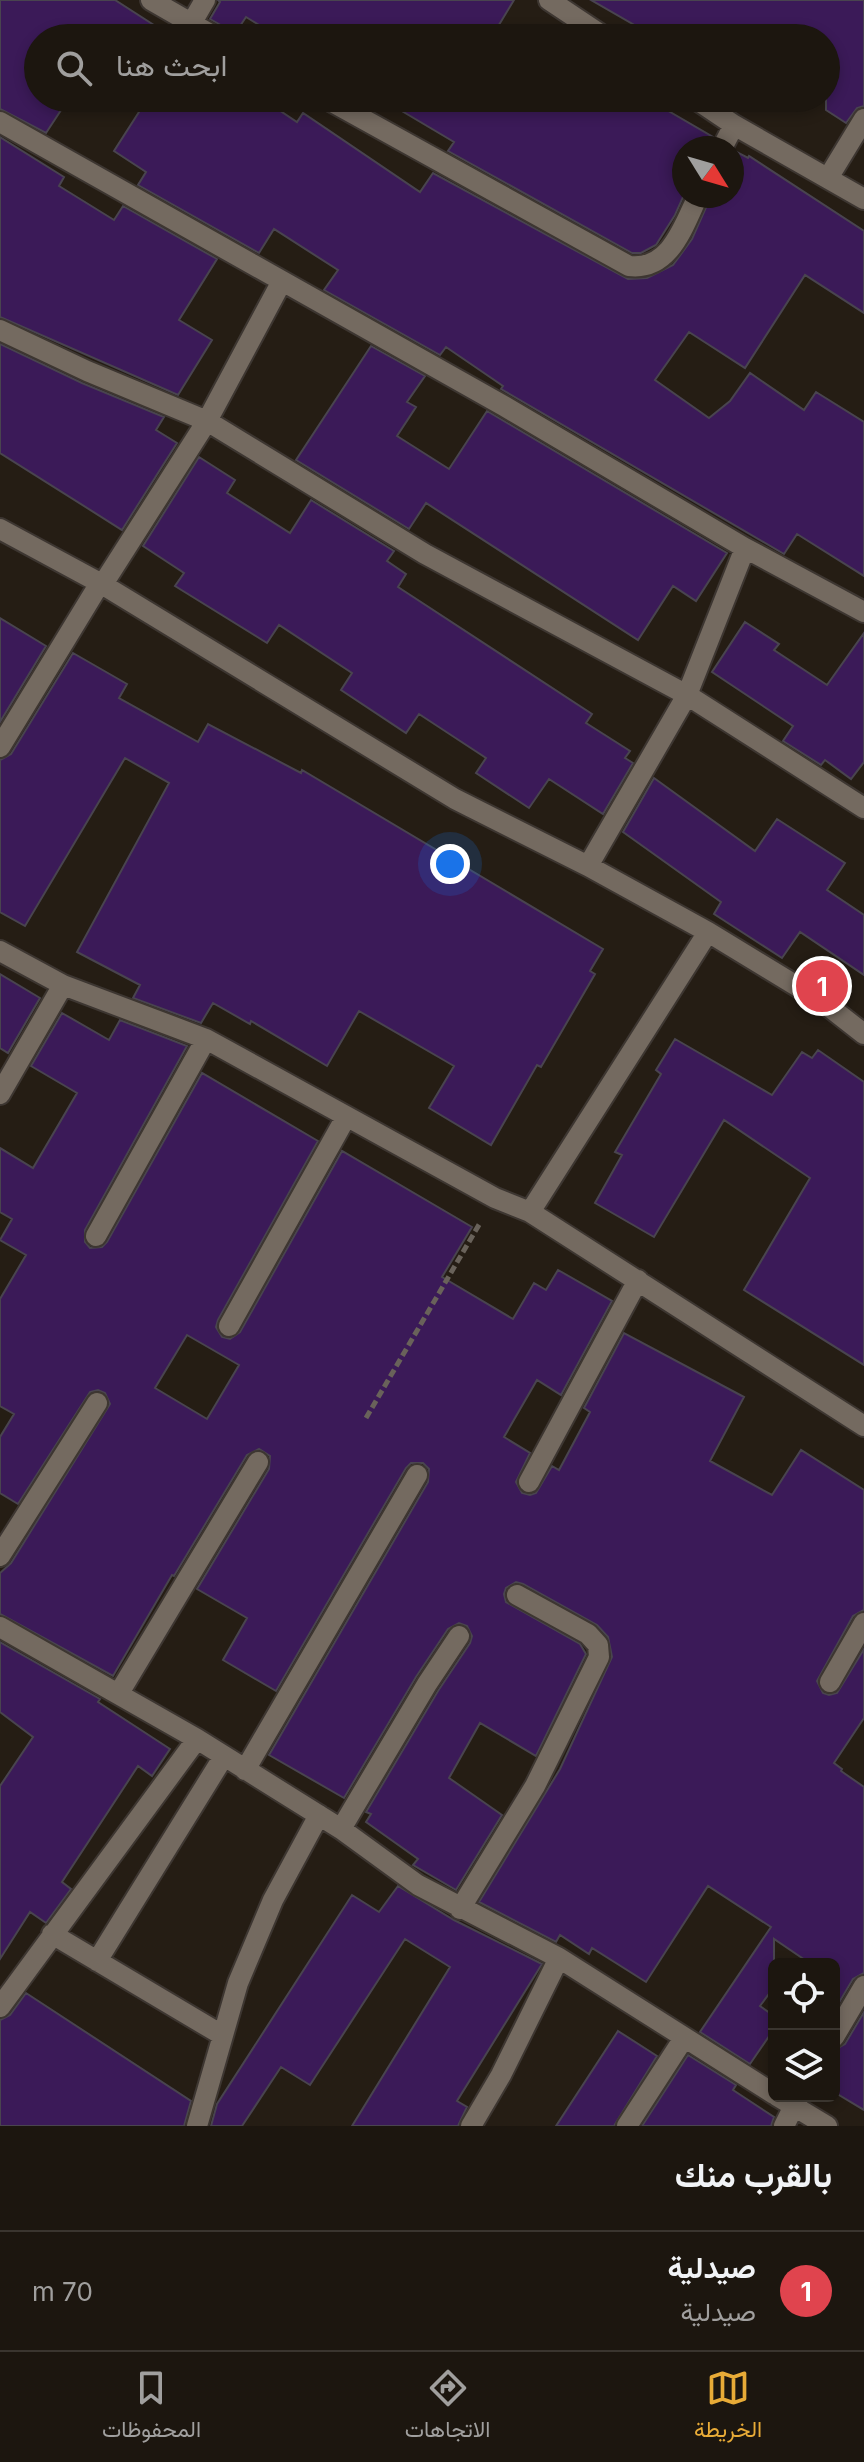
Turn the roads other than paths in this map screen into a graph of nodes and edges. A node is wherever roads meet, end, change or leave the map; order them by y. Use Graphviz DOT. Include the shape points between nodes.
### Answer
graph roads {
  1 [pos="151,0"];
  2 [pos="205,0"];
  3 [pos="551,0"];
  4 [pos="191,24"];
  5 [pos="586,24"];
  6 [pos="350,112"];
  7 [pos="715,112"];
  8 [pos="864,119"];
  9 [pos="0,122"];
  10 [pos="734,125"];
  11 [pos="728,136"];
  12 [pos="828,178"];
  13 [pos="864,199"];
  14 [pos="692,208"];
  15 [pos="282,281"];
  16 [pos="0,330"];
  17 [pos="207,421"];
  18 [pos="0,529"];
  19 [pos="745,548"];
  20 [pos="102,584"];
  21 [pos="864,612"];
  22 [pos="687,695"];
  23 [pos="0,747"];
  24 [pos="864,808"];
  25 [pos="588,866"];
  26 [pos="708,932"];
  27 [pos="0,951"];
  28 [pos="63,985"];
  29 [pos="864,1034"];
  30 [pos="206,1039"];
  31 [pos="0,1094"];
  32 [pos="346,1117"];
  33 [pos="530,1212"];
  34 [pos="96,1236"];
  35 [pos="638,1280"];
  36 [pos="229,1326"];
  37 [pos="97,1403"];
  38 [pos="864,1426"];
  39 [pos="258,1462"];
  40 [pos="417,1475"];
  41 [pos="529,1482"];
  42 [pos="0,1556"];
  43 [pos="517,1595"];
  44 [pos="864,1623"];
  45 [pos="0,1627"];
  46 [pos="459,1636"];
  47 [pos="830,1682"];
  48 [pos="119,1693"];
  49 [pos="197,1739"];
  50 [pos="224,1756"];
  51 [pos="245,1770"];
  52 [pos="319,1815"];
  53 [pos="341,1829"];
  54 [pos="460,1909"];
  55 [pos="52,1934"];
  56 [pos="559,1958"];
  57 [pos="97,1961"];
  58 [pos="864,1986"];
  59 [pos="0,2007"];
  60 [pos="838,2030"];
  61 [pos="222,2035"];
  62 [pos="684,2038"];
  63 [pos="768,2087"];
  64 [pos="786,2102"];
  65 [pos="792,2102"];
  66 [pos="197,2126"];
  67 [pos="471,2126"];
  68 [pos="627,2126"];
  69 [pos="784,2126"];
  70 [pos="827,2126"];
  1 -- 4 [label="street"];
  2 -- 4 [label="street"];
  3 -- 5 [label="street"];
  6 -- 14 [label="street" via="629,266 645,268 662,258"];
  7 -- 10 [label="street"];
  8 -- 12 [label="street"];
  9 -- 15 [label="street"];
  10 -- 11 [label="street"];
  10 -- 12 [label="street"];
  12 -- 13 [label="street"];
  15 -- 17 [label="street"];
  15 -- 19 [label="street"];
  16 -- 17 [label="street"];
  17 -- 20 [label="street"];
  17 -- 22 [label="street" via="425,554"];
  18 -- 20 [label="street"];
  19 -- 21 [label="street"];
  19 -- 22 [label="street"];
  20 -- 23 [label="street"];
  20 -- 25 [label="street" via="455,799"];
  22 -- 24 [label="street"];
  22 -- 25 [label="street"];
  25 -- 26 [label="street"];
  26 -- 29 [label="street" via="823,1002"];
  26 -- 33 [label="street"];
  27 -- 28 [label="street"];
  28 -- 30 [label="street"];
  28 -- 31 [label="street"];
  30 -- 32 [label="street"];
  30 -- 34 [label="street"];
  32 -- 33 [label="street"];
  32 -- 36 [label="street"];
  33 -- 35 [label="street"];
  35 -- 38 [label="street"];
  35 -- 41 [label="street"];
  37 -- 42 [label="street"];
  39 -- 48 [label="street"];
  40 -- 51 [label="street"];
  43 -- 54 [label="street" via="588,1634 598,1645 599,1657 535,1786"];
  44 -- 47 [label="street"];
  45 -- 48 [label="street"];
  46 -- 53 [label="street"];
  48 -- 49 [label="street"];
  49 -- 50 [label="street"];
  49 -- 55 [label="street"];
  50 -- 51 [label="street"];
  50 -- 57 [label="street"];
  51 -- 52 [label="street"];
  52 -- 53 [label="street"];
  52 -- 61 [label="street" via="253,1945"];
  53 -- 54 [label="street"];
  54 -- 56 [label="street"];
  55 -- 57 [label="street"];
  55 -- 59 [label="street"];
  56 -- 62 [label="street"];
  56 -- 67 [label="street"];
  57 -- 61 [label="street"];
  58 -- 60 [label="street"];
  61 -- 66 [label="street"];
  62 -- 63 [label="street"];
  62 -- 68 [label="street"];
  64 -- 69 [label="street"];
  65 -- 70 [label="street"];
}
